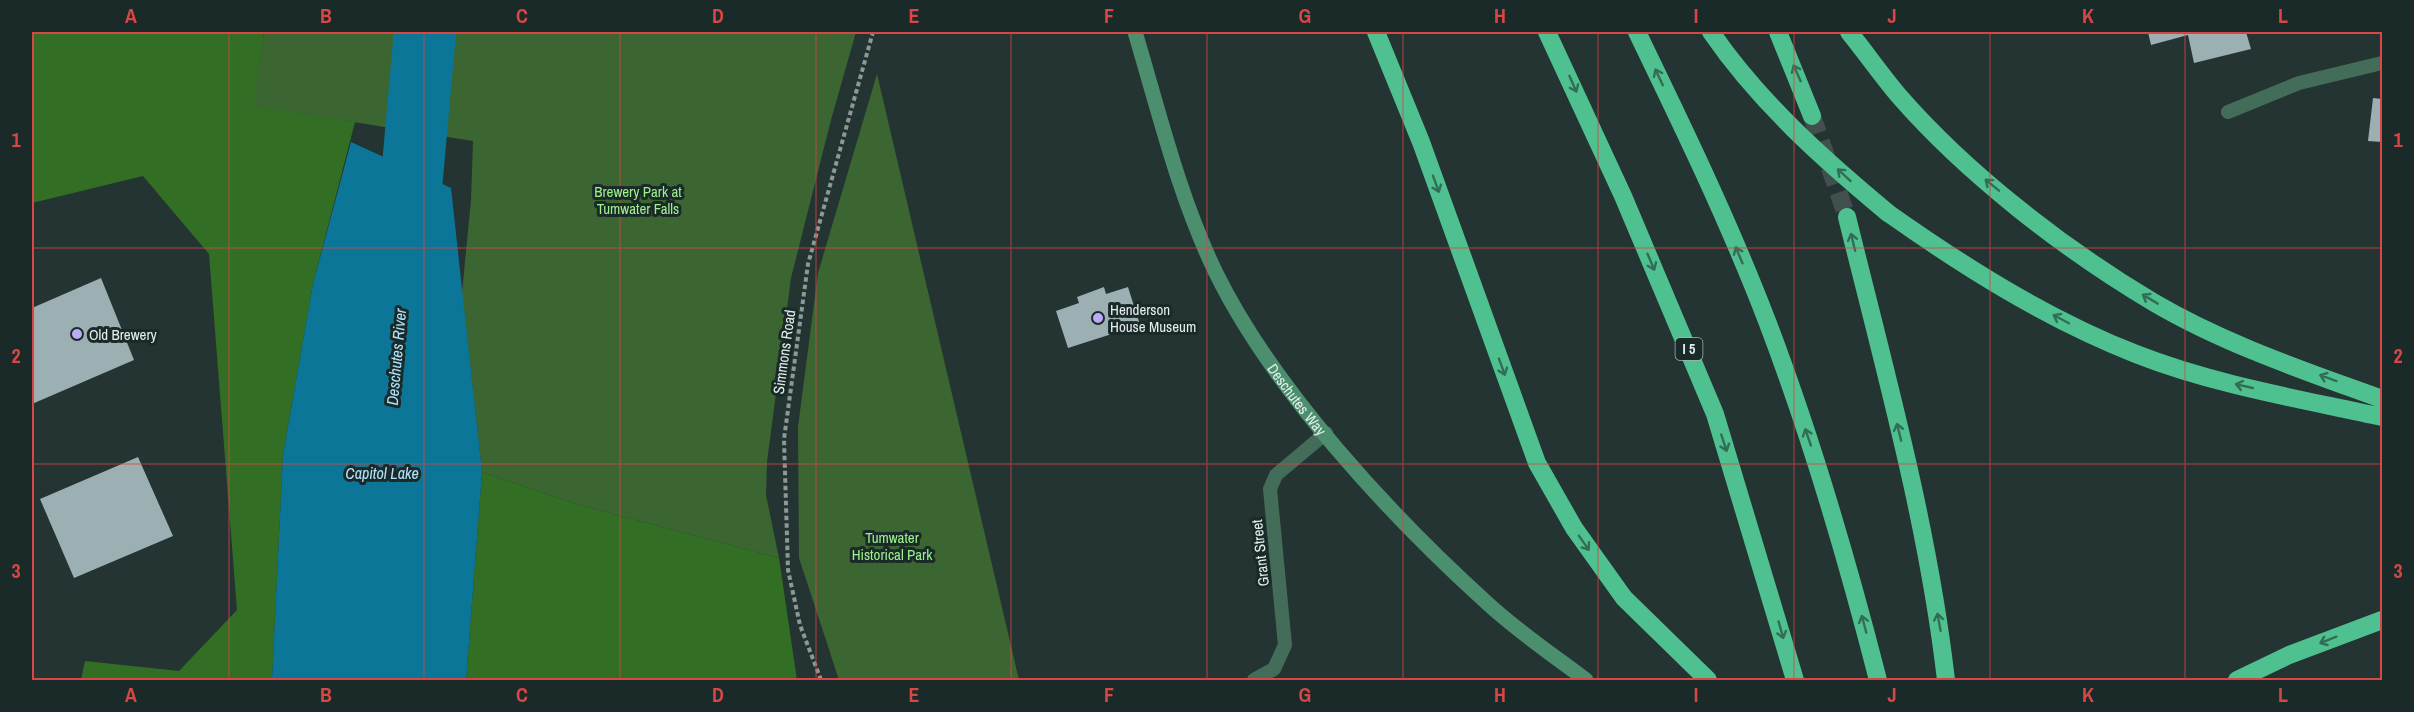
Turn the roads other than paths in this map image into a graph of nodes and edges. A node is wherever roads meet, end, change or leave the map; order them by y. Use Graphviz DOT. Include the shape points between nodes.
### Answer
graph roads {
  1 [pos="1135,32"];
  2 [pos="1376,32"];
  3 [pos="1385,32"];
  4 [pos="1547,32"];
  5 [pos="1637,32"];
  6 [pos="1711,32"];
  7 [pos="1778,32"];
  8 [pos="1849,32"];
  9 [pos="2382,63"];
  10 [pos="2228,111"];
  11 [pos="1812,116"];
  12 [pos="1421,142"];
  13 [pos="1847,217"];
  14 [pos="2382,399"];
  15 [pos="2382,417"];
  16 [pos="1326,433"];
  17 [pos="2382,620"];
  18 [pos="1254,681"];
  19 [pos="1586,681"];
  20 [pos="1708,681"];
  21 [pos="1795,681"];
  22 [pos="1878,681"];
  23 [pos="1947,681"];
  24 [pos="2237,681"];
  1 -- 16 [label="main road, Deschutes Way" via="1175,170 1216,273 1258,343"];
  2 -- 12 [label="highway"];
  3 -- 12 [label="highway"];
  4 -- 21 [label="highway, I 5, one-way" via="1618,185 1715,414"];
  22 -- 5 [label="highway, one-way" via="1842,540 1767,321 1709,182"];
  15 -- 6 [label="highway, one-way, bridge" via="2219,380 2138,354 2076,327 1994,283 1888,213 1844,175 1766,101"];
  11 -- 7 [label="highway, one-way"];
  14 -- 8 [label="highway, one-way" via="2253,351 2164,307 2062,242 1969,166 1900,97"];
  9 -- 10 [label="lane" via="2299,83"];
  12 -- 20 [label="highway, one-way" via="1537,463 1574,528 1624,598"];
  23 -- 13 [label="highway, one-way" via="1919,515"];
  16 -- 18 [label="lane, Grant Street" via="1276,475 1270,489 1285,645 1274,669"];
  16 -- 19 [label="main road, Deschutes Way" via="1382,499 1486,603"];
  17 -- 24 [label="highway, one-way" via="2289,655"];
}
